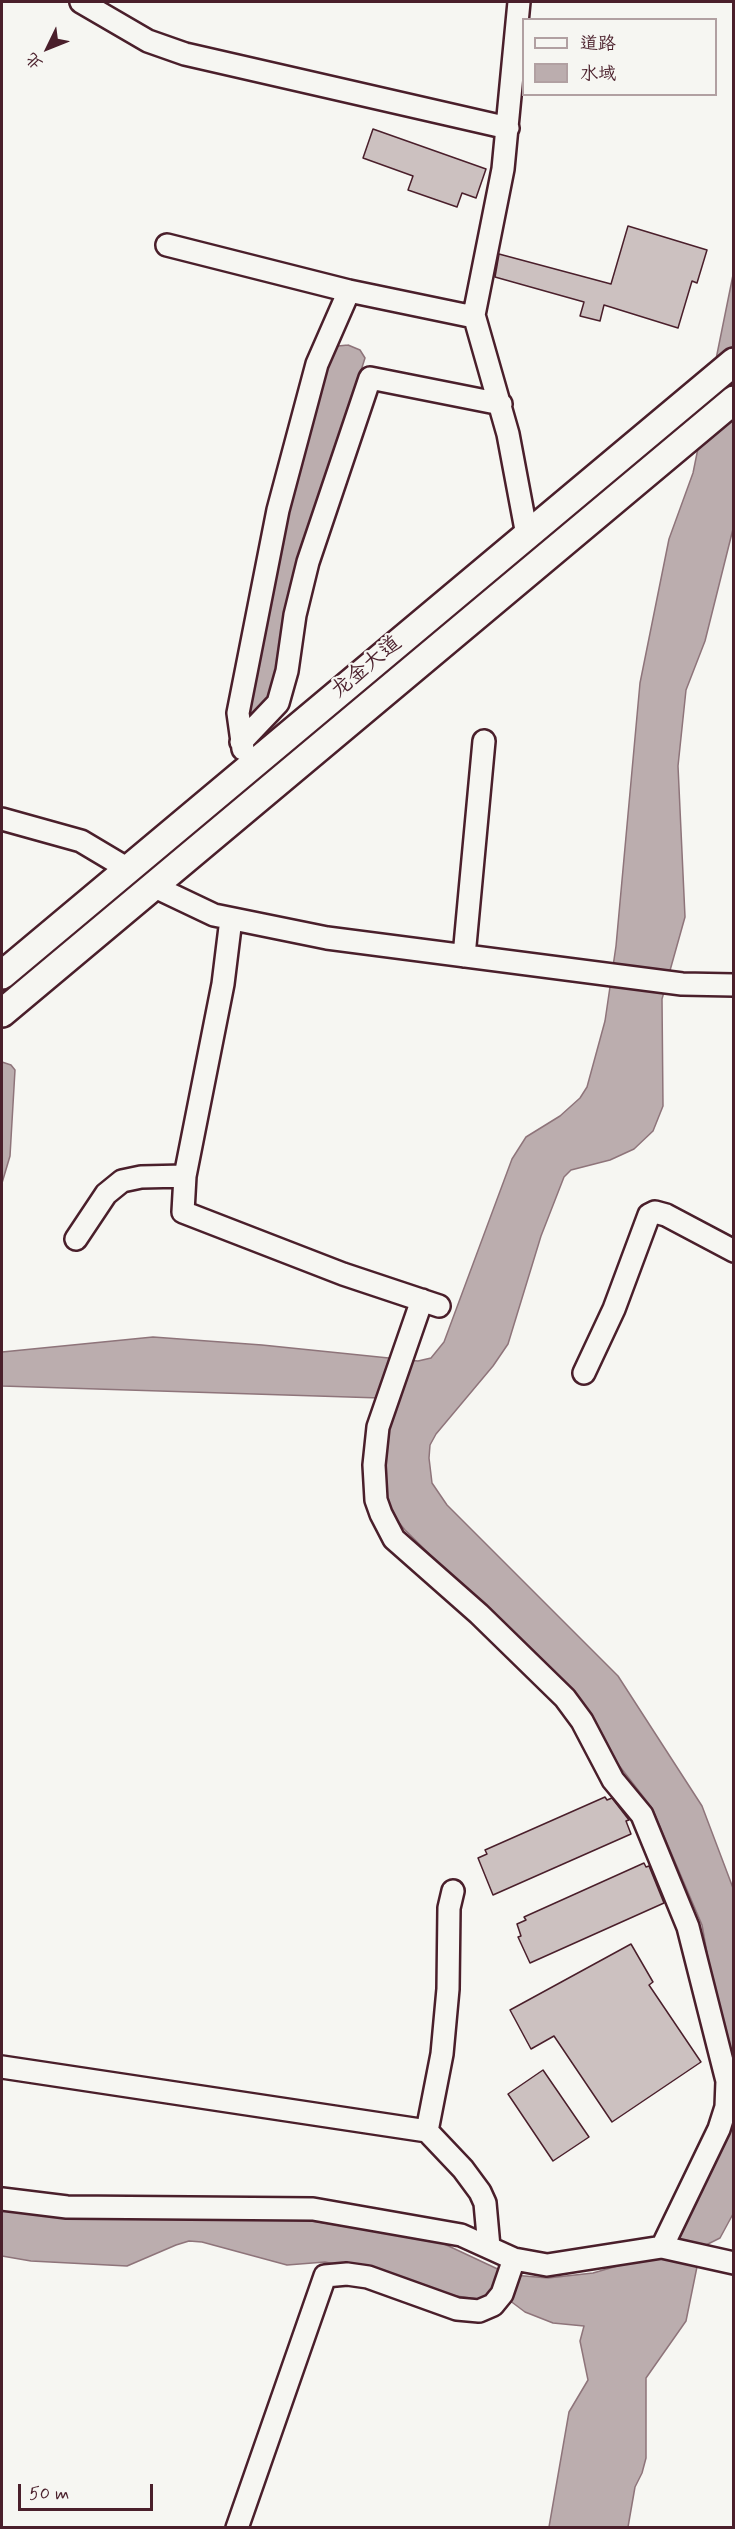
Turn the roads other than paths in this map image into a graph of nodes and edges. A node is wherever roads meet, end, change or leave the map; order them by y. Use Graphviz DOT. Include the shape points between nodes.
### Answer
graph roads {
  1 [pos="81,2"];
  2 [pos="519,2"];
  3 [pos="508,128"];
  4 [pos="167,245"];
  5 [pos="349,291"];
  6 [pos="474,317"];
  7 [pos="734,362"];
  8 [pos="734,400"];
  9 [pos="501,404"];
  10 [pos="527,535"];
  11 [pos="484,741"];
  12 [pos="245,754"];
  13 [pos="2,819"];
  14 [pos="128,869"];
  15 [pos="153,886"];
  16 [pos="231,919"];
  17 [pos="464,956"];
  18 [pos="2,975"];
  19 [pos="734,985"];
  20 [pos="2,1013"];
  21 [pos="185,1176"];
  22 [pos="76,1239"];
  23 [pos="734,1251"];
  24 [pos="584,1373"];
  25 [pos="453,1891"];
  26 [pos="2,2067"];
  27 [pos="734,2123"];
  28 [pos="427,2131"];
  29 [pos="714,2140"];
  30 [pos="2,2199"];
  31 [pos="489,2247"];
  32 [pos="662,2247"];
  33 [pos="514,2259"];
  34 [pos="728,2262"];
  35 [pos="237,2528"];
  1 -- 3 [label="street" via="148,41 185,54"];
  2 -- 3 [label="street"];
  3 -- 6 [label="street"];
  4 -- 5 [label="street"];
  5 -- 6 [label="street"];
  5 -- 12 [label="street" via="317,364 278,510 238,713"];
  6 -- 9 [label="street"];
  7 -- 10 [label="main road, 龙金大道"];
  8 -- 15 [label="main road, 龙金大道"];
  9 -- 10 [label="street"];
  9 -- 12 [label="street" via="370,378 308,562 278,703"];
  10 -- 12 [label="main road, 龙金大道"];
  11 -- 17 [label="street"];
  12 -- 14 [label="main road, 龙金大道"];
  13 -- 14 [label="street" via="81,841"];
  14 -- 18 [label="main road, 龙金大道"];
  15 -- 16 [label="street"];
  15 -- 20 [label="main road, 龙金大道"];
  16 -- 17 [label="street" via="327,938"];
  16 -- 21 [label="street" via="223,984"];
  17 -- 19 [label="street" via="682,984"];
  21 -- 22 [label="street" via="122,1181 106,1194"];
  21 -- 29 [label="street" via="183,1212 430,1303 402,1354 384,1406 375,1446 376,1500 394,1539 565,1698 613,1780 648,1828 688,1928 727,2081 726,2107"];
  23 -- 24 [label="street" via="666,1215 649,1215 614,1309"];
  25 -- 28 [label="street" via="448,1908 448,1989 442,2054"];
  26 -- 28 [label="street"];
  27 -- 29 [label="street"];
  28 -- 31 [label="street" via="480,2192 485,2203"];
  29 -- 32 [label="street"];
  30 -- 31 [label="street" via="67,2207 313,2209 461,2235"];
  31 -- 33 [label="street"];
  32 -- 33 [label="street" via="563,2264 531,2264"];
  32 -- 34 [label="street"];
  33 -- 35 [label="street" via="502,2294 493,2305 479,2310 457,2309 368,2277 325,2276"];
}
